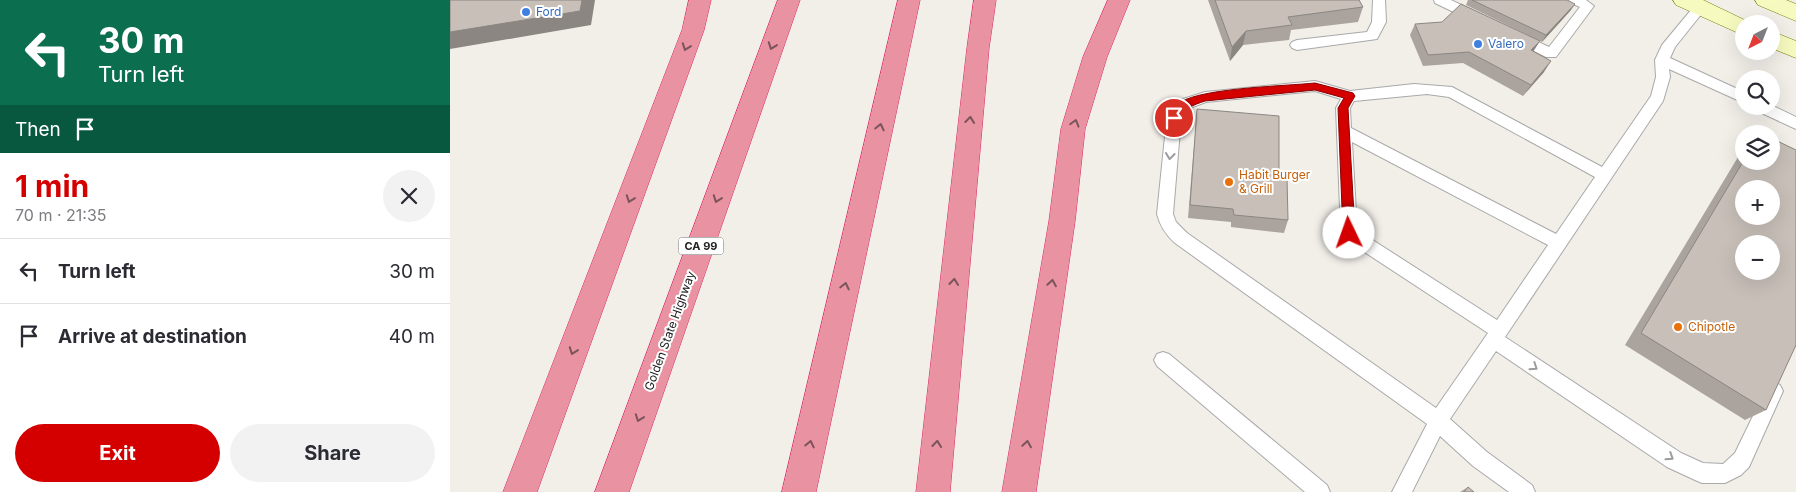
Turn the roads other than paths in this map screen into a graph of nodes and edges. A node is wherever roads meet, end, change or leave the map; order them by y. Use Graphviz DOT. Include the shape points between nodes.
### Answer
graph roads {
  1 [pos="700,0"];
  2 [pos="789,0"];
  3 [pos="908,0"];
  4 [pos="986,0"];
  5 [pos="1119,0"];
  6 [pos="1379,0"];
  7 [pos="1440,0"];
  8 [pos="1575,0"];
  9 [pos="1766,0"];
  10 [pos="1692,4"];
  11 [pos="1796,13"];
  12 [pos="1488,23"];
  13 [pos="1735,23"];
  14 [pos="1503,31"];
  15 [pos="1780,43"];
  16 [pos="1297,45"];
  17 [pos="1796,50"];
  18 [pos="1662,60"];
  19 [pos="1735,94"];
  20 [pos="1350,96"];
  21 [pos="1779,115"];
  22 [pos="1796,123"];
  23 [pos="1344,131"];
  24 [pos="1604,175"];
  25 [pos="1559,243"];
  26 [pos="1497,336"];
  27 [pos="1163,360"];
  28 [pos="1779,379"];
  29 [pos="1438,422"];
  30 [pos="520,492"];
  31 [pos="612,492"];
  32 [pos="799,492"];
  33 [pos="932,492"];
  34 [pos="1019,492"];
  35 [pos="1320,492"];
  36 [pos="1402,492"];
  37 [pos="1525,492"];
  1 -- 30 [label="highway, one-way" via="689,39"];
  2 -- 31 [label="highway, Golden State Highway / CA 99, one-way"];
  32 -- 3 [label="highway, one-way"];
  33 -- 4 [label="highway, one-way" via="978,48"];
  34 -- 5 [label="highway, one-way" via="1062,221 1073,129 1095,57"];
  6 -- 16 [label="lane" via="1379,22 1372,36"];
  7 -- 12 [label="lane"];
  8 -- 14 [label="lane" via="1588,6 1551,54"];
  9 -- 11 [label="street"];
  10 -- 13 [label="street"];
  10 -- 18 [label="lane"];
  15 -- 17 [label="street"];
  18 -- 19 [label="lane"];
  18 -- 24 [label="lane" via="1663,77 1658,97"];
  20 -- 23 [label="lane" via="1343,108"];
  20 -- 24 [label="lane" via="1425,88 1452,92"];
  20 -- 29 [label="lane, one-way" via="1315,86 1205,97 1185,104 1174,118 1165,214 1167,222 1172,231 1196,249"];
  21 -- 22 [label="lane"];
  23 -- 25 [label="lane"];
  23 -- 26 [label="lane" via="1349,233"];
  24 -- 25 [label="lane"];
  25 -- 26 [label="lane"];
  26 -- 28 [label="lane, one-way" via="1674,460 1702,473 1725,473 1742,460"];
  26 -- 29 [label="lane"];
  27 -- 35 [label="lane"];
  29 -- 36 [label="lane"];
  29 -- 37 [label="lane"];
}
